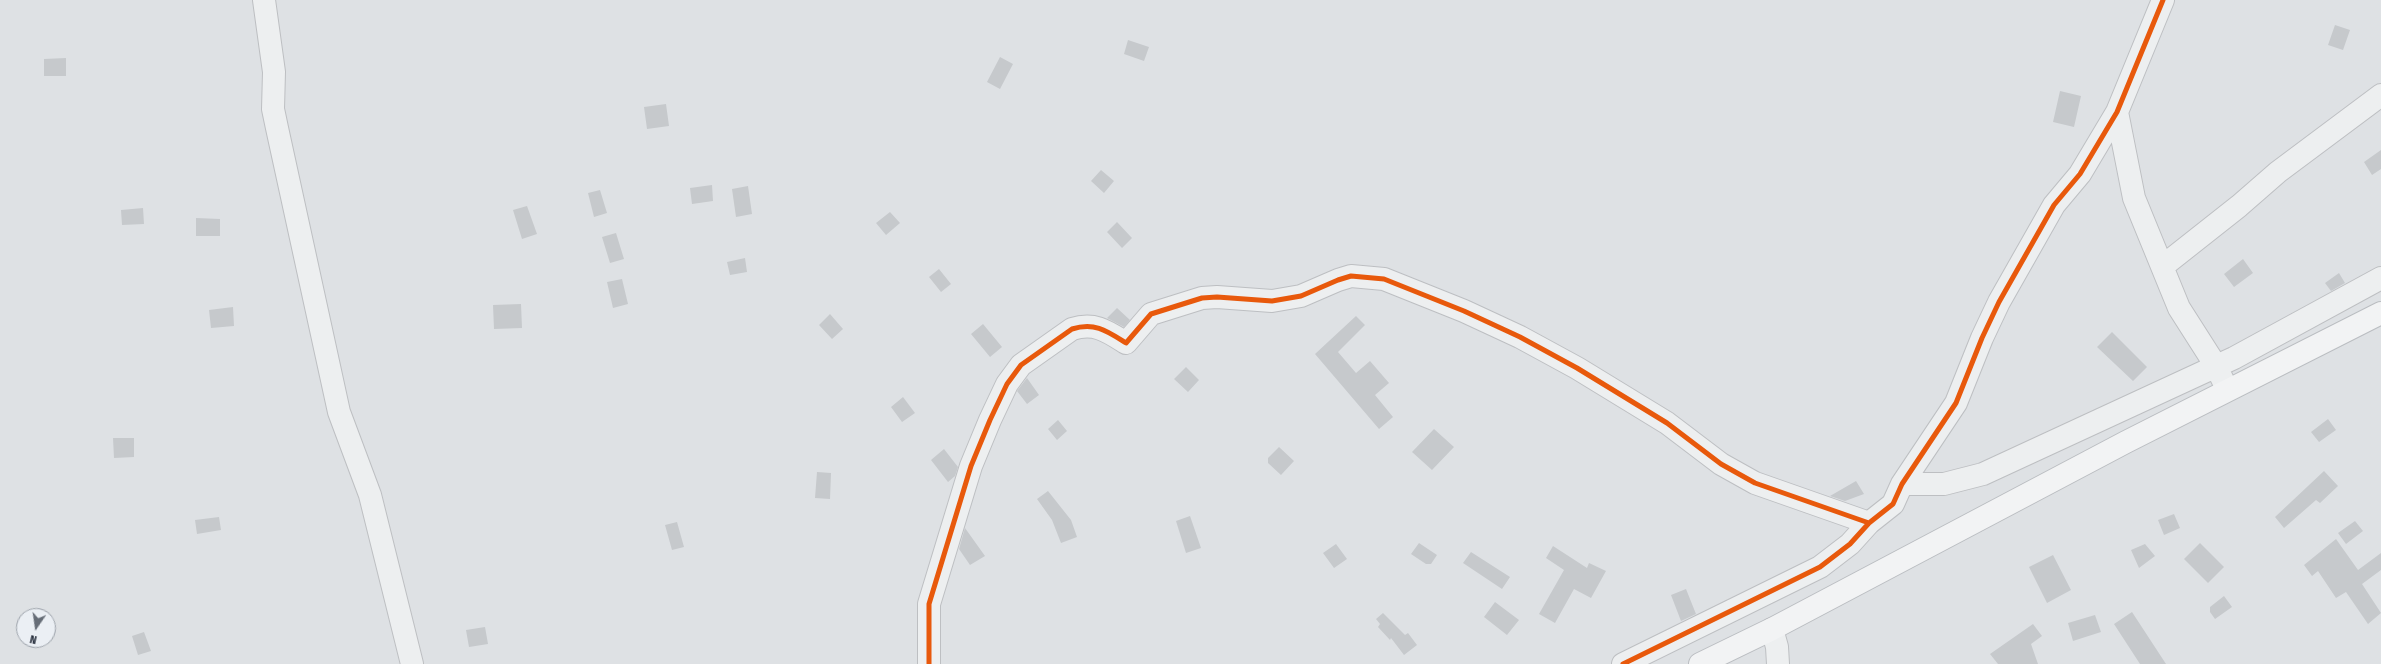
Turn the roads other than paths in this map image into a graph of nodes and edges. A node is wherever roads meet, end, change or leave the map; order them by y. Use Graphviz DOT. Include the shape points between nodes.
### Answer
graph roads {
  1 [pos="264,0"];
  2 [pos="2163,0"];
  3 [pos="2381,95"];
  4 [pos="2117,112"];
  5 [pos="2163,266"];
  6 [pos="2381,278"];
  7 [pos="2381,313"];
  8 [pos="2216,366"];
  9 [pos="2227,389"];
  10 [pos="1902,484"];
  11 [pos="1869,523"];
  12 [pos="1772,629"];
  13 [pos="412,664"];
  14 [pos="929,664"];
  15 [pos="1623,664"];
  16 [pos="1700,664"];
  17 [pos="1778,664"];
  1 -- 13 [label="street" via="274,72 276,122 318,322 339,412 370,495"];
  2 -- 4 [label="street"];
  3 -- 5 [label="street" via="2278,172"];
  4 -- 5 [label="street" via="2134,198"];
  4 -- 10 [label="street" via="2080,174 2054,205 1999,302 1956,403"];
  5 -- 8 [label="street" via="2179,308"];
  6 -- 8 [label="street"];
  7 -- 9 [label="main road"];
  8 -- 9 [label="street"];
  8 -- 10 [label="street" via="1983,474 1944,484"];
  9 -- 12 [label="main road"];
  10 -- 11 [label="street" via="1893,504"];
  11 -- 14 [label="street" via="1755,483 1721,464 1667,423 1558,358 1464,311 1384,279 1351,276 1300,296 1272,301 1217,296 1202,298 1151,314 1126,342 1102,327 1080,326 1072,329 1021,365 1013,374 1001,395 971,466 939,569 929,604"];
  11 -- 15 [label="street" via="1850,544 1814,570"];
  12 -- 16 [label="main road"];
  12 -- 17 [label="street"];
}
